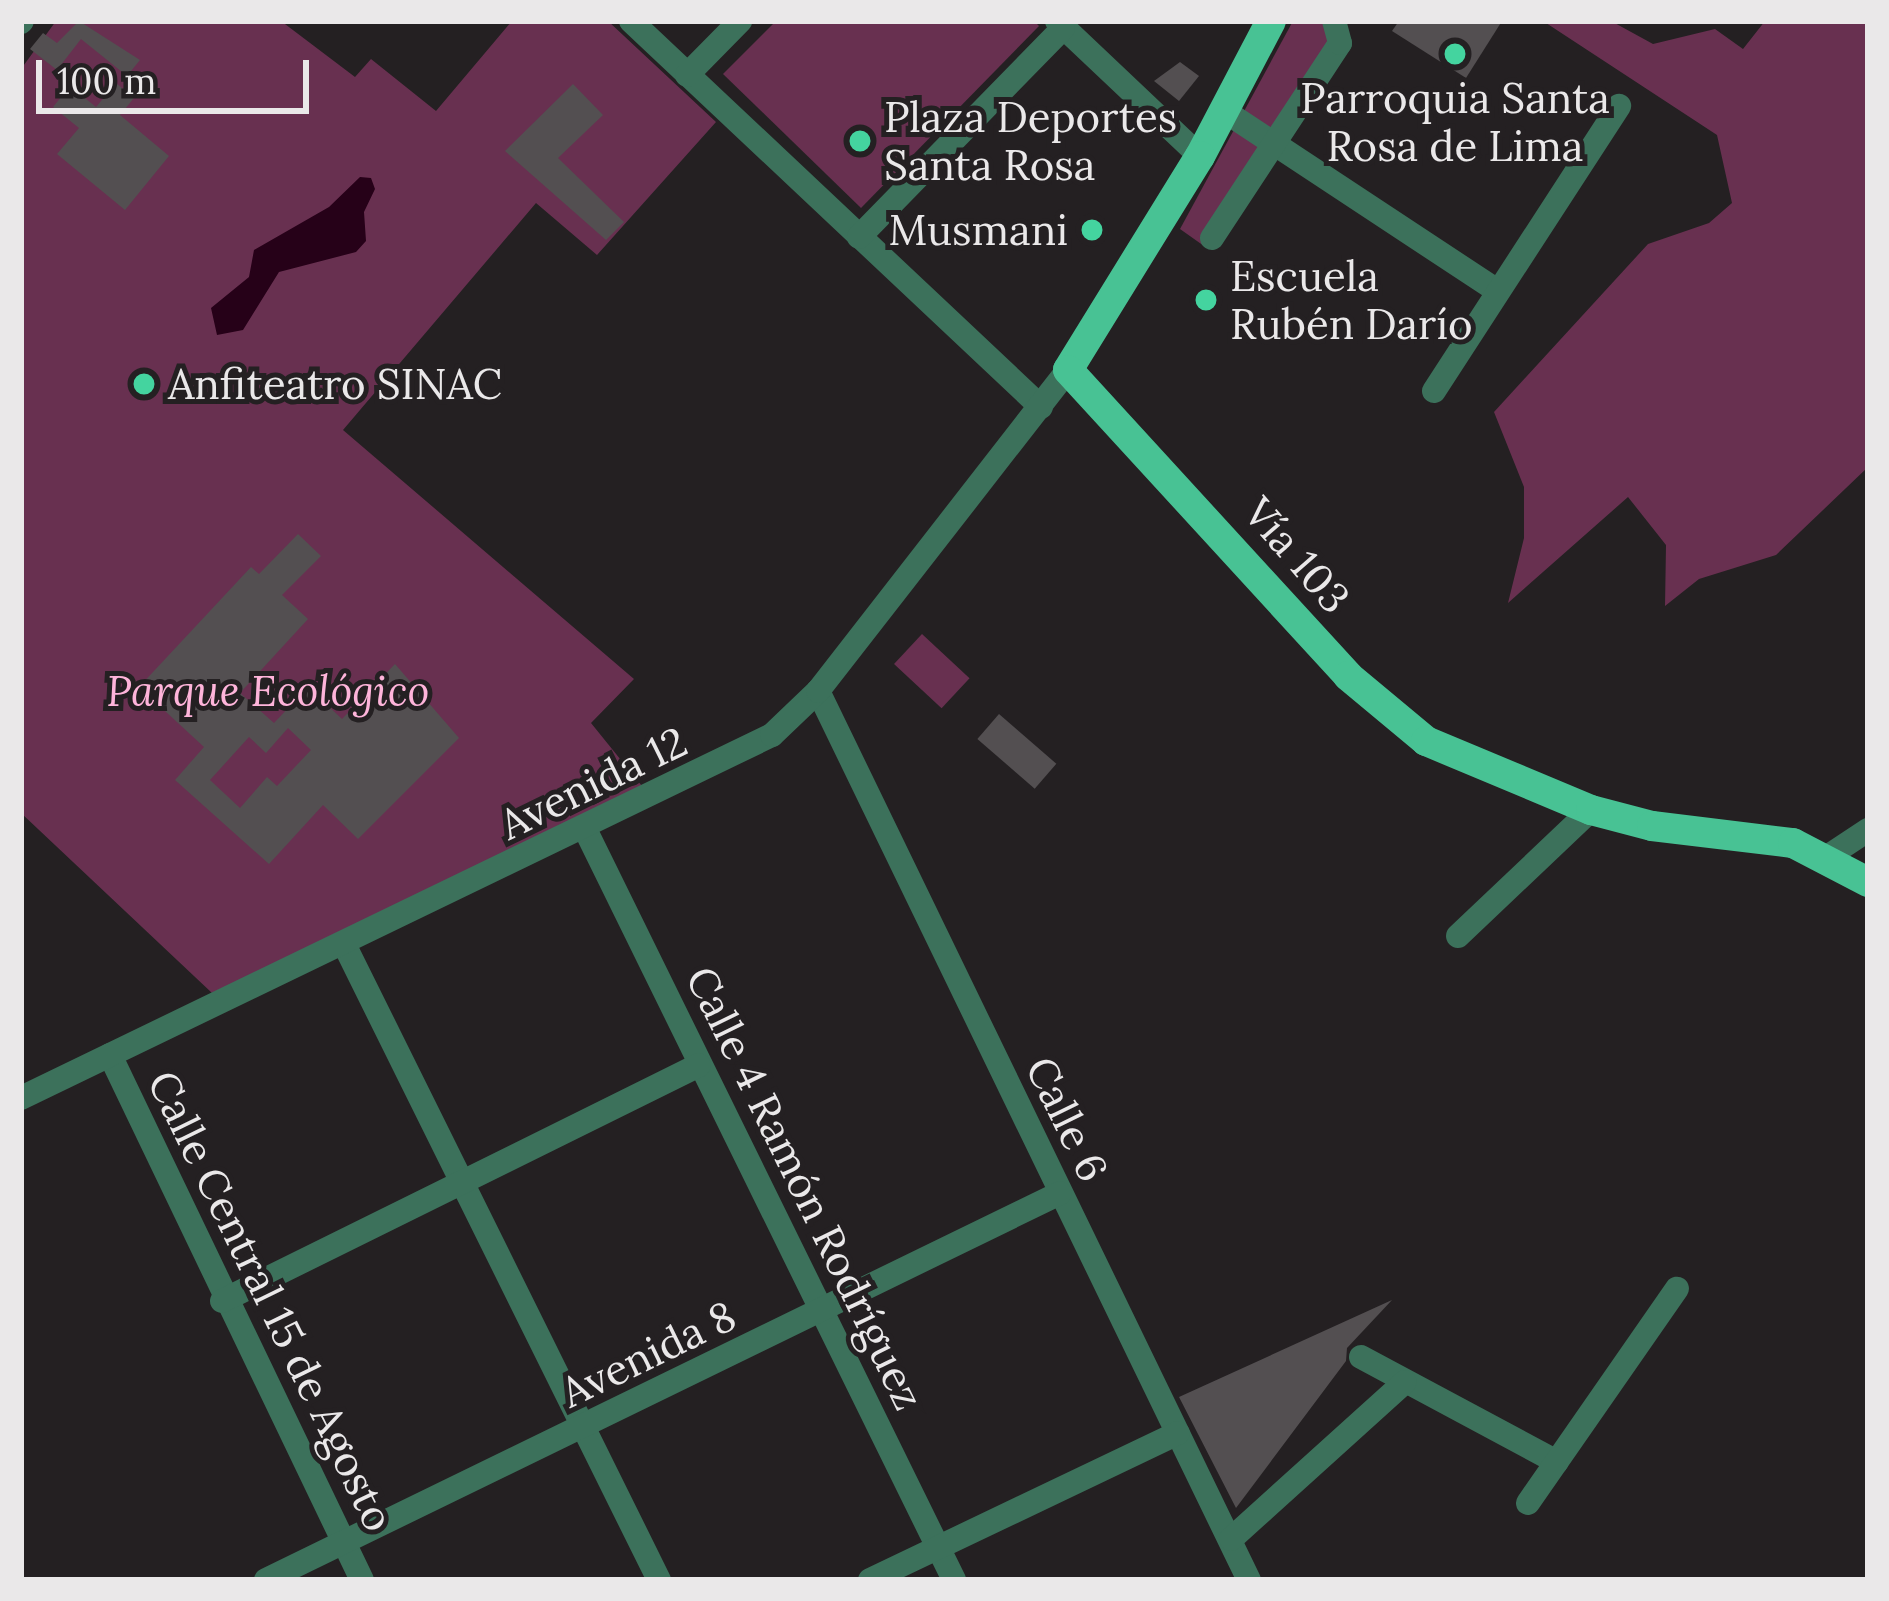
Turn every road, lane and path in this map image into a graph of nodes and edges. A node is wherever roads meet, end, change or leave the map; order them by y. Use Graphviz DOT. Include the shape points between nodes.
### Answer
graph roads {
  1 [pos="631,21"];
  2 [pos="740,21"];
  3 [pos="1271,21"];
  4 [pos="1334,21"];
  5 [pos="1060,24"];
  6 [pos="687,75"];
  7 [pos="1619,106"];
  8 [pos="1223,110"];
  9 [pos="1276,143"];
  10 [pos="1200,156"];
  11 [pos="859,237"];
  12 [pos="1212,238"];
  13 [pos="1497,290"];
  14 [pos="1068,370"];
  15 [pos="1434,391"];
  16 [pos="1042,407"];
  17 [pos="818,691"];
  18 [pos="1591,810"];
  19 [pos="1868,830"];
  20 [pos="586,831"];
  21 [pos="1824,859"];
  22 [pos="1868,882"];
  23 [pos="1458,936"];
  24 [pos="344,944"];
  25 [pos="110,1055"];
  26 [pos="699,1065"];
  27 [pos="23,1094"];
  28 [pos="463,1186"];
  29 [pos="1060,1193"];
  30 [pos="1677,1289"];
  31 [pos="222,1301"];
  32 [pos="823,1313"];
  33 [pos="1361,1357"];
  34 [pos="1405,1382"];
  35 [pos="584,1429"];
  36 [pos="1178,1433"];
  37 [pos="1557,1462"];
  38 [pos="1528,1503"];
  39 [pos="1231,1540"];
  40 [pos="343,1542"];
  41 [pos="938,1546"];
  42 [pos="266,1580"];
  43 [pos="362,1580"];
  44 [pos="659,1580"];
  45 [pos="870,1580"];
  46 [pos="954,1580"];
  47 [pos="1250,1580"];
  1 -- 6 [label="street"];
  2 -- 6 [label="street"];
  3 -- 8 [label="main road"];
  4 -- 9 [label="street" via="1340,44"];
  5 -- 10 [label="street"];
  5 -- 11 [label="street"];
  6 -- 11 [label="street"];
  7 -- 13 [label="street"];
  8 -- 9 [label="street"];
  8 -- 10 [label="main road"];
  9 -- 12 [label="street"];
  9 -- 13 [label="street"];
  10 -- 14 [label="main road"];
  11 -- 16 [label="street"];
  13 -- 15 [label="street"];
  14 -- 16 [label="street, Avenida 12"];
  14 -- 18 [label="main road, Vía 103" via="1377,704 1445,752"];
  16 -- 17 [label="street, Avenida 12"];
  17 -- 20 [label="street, Avenida 12" via="735,758"];
  17 -- 29 [label="street, Calle 6"];
  18 -- 21 [label="main road, Vía 103" via="1652,826 1759,835"];
  18 -- 23 [label="street"];
  19 -- 21 [label="street"];
  20 -- 24 [label="street, Avenida 12"];
  20 -- 26 [label="street, Calle 4 Ramón Rodríguez"];
  21 -- 22 [label="main road, Vía 103"];
  24 -- 25 [label="street, Avenida 12"];
  24 -- 28 [label="street"];
  25 -- 27 [label="street, Avenida 12"];
  25 -- 31 [label="street, Calle Central 15 de Agosto"];
  26 -- 28 [label="street"];
  26 -- 32 [label="street, Calle 4 Ramón Rodríguez"];
  28 -- 31 [label="street"];
  28 -- 35 [label="street"];
  29 -- 32 [label="street, Avenida 8"];
  29 -- 36 [label="street, Calle 6"];
  30 -- 37 [label="street"];
  31 -- 40 [label="street, Calle Central 15 de Agosto"];
  32 -- 35 [label="street, Avenida 8"];
  32 -- 41 [label="street, Calle 4 Ramón Rodríguez"];
  33 -- 34 [label="street"];
  34 -- 37 [label="street"];
  34 -- 39 [label="street"];
  35 -- 40 [label="street, Avenida 8"];
  35 -- 44 [label="street"];
  36 -- 39 [label="street, Calle 6"];
  36 -- 41 [label="street"];
  37 -- 38 [label="street"];
  39 -- 47 [label="street, Calle 6"];
  40 -- 42 [label="street, Avenida 8"];
  40 -- 43 [label="street, Calle Central 15 de Agosto"];
  41 -- 45 [label="street"];
  41 -- 46 [label="street, Calle 4 Ramón Rodríguez"];
}
